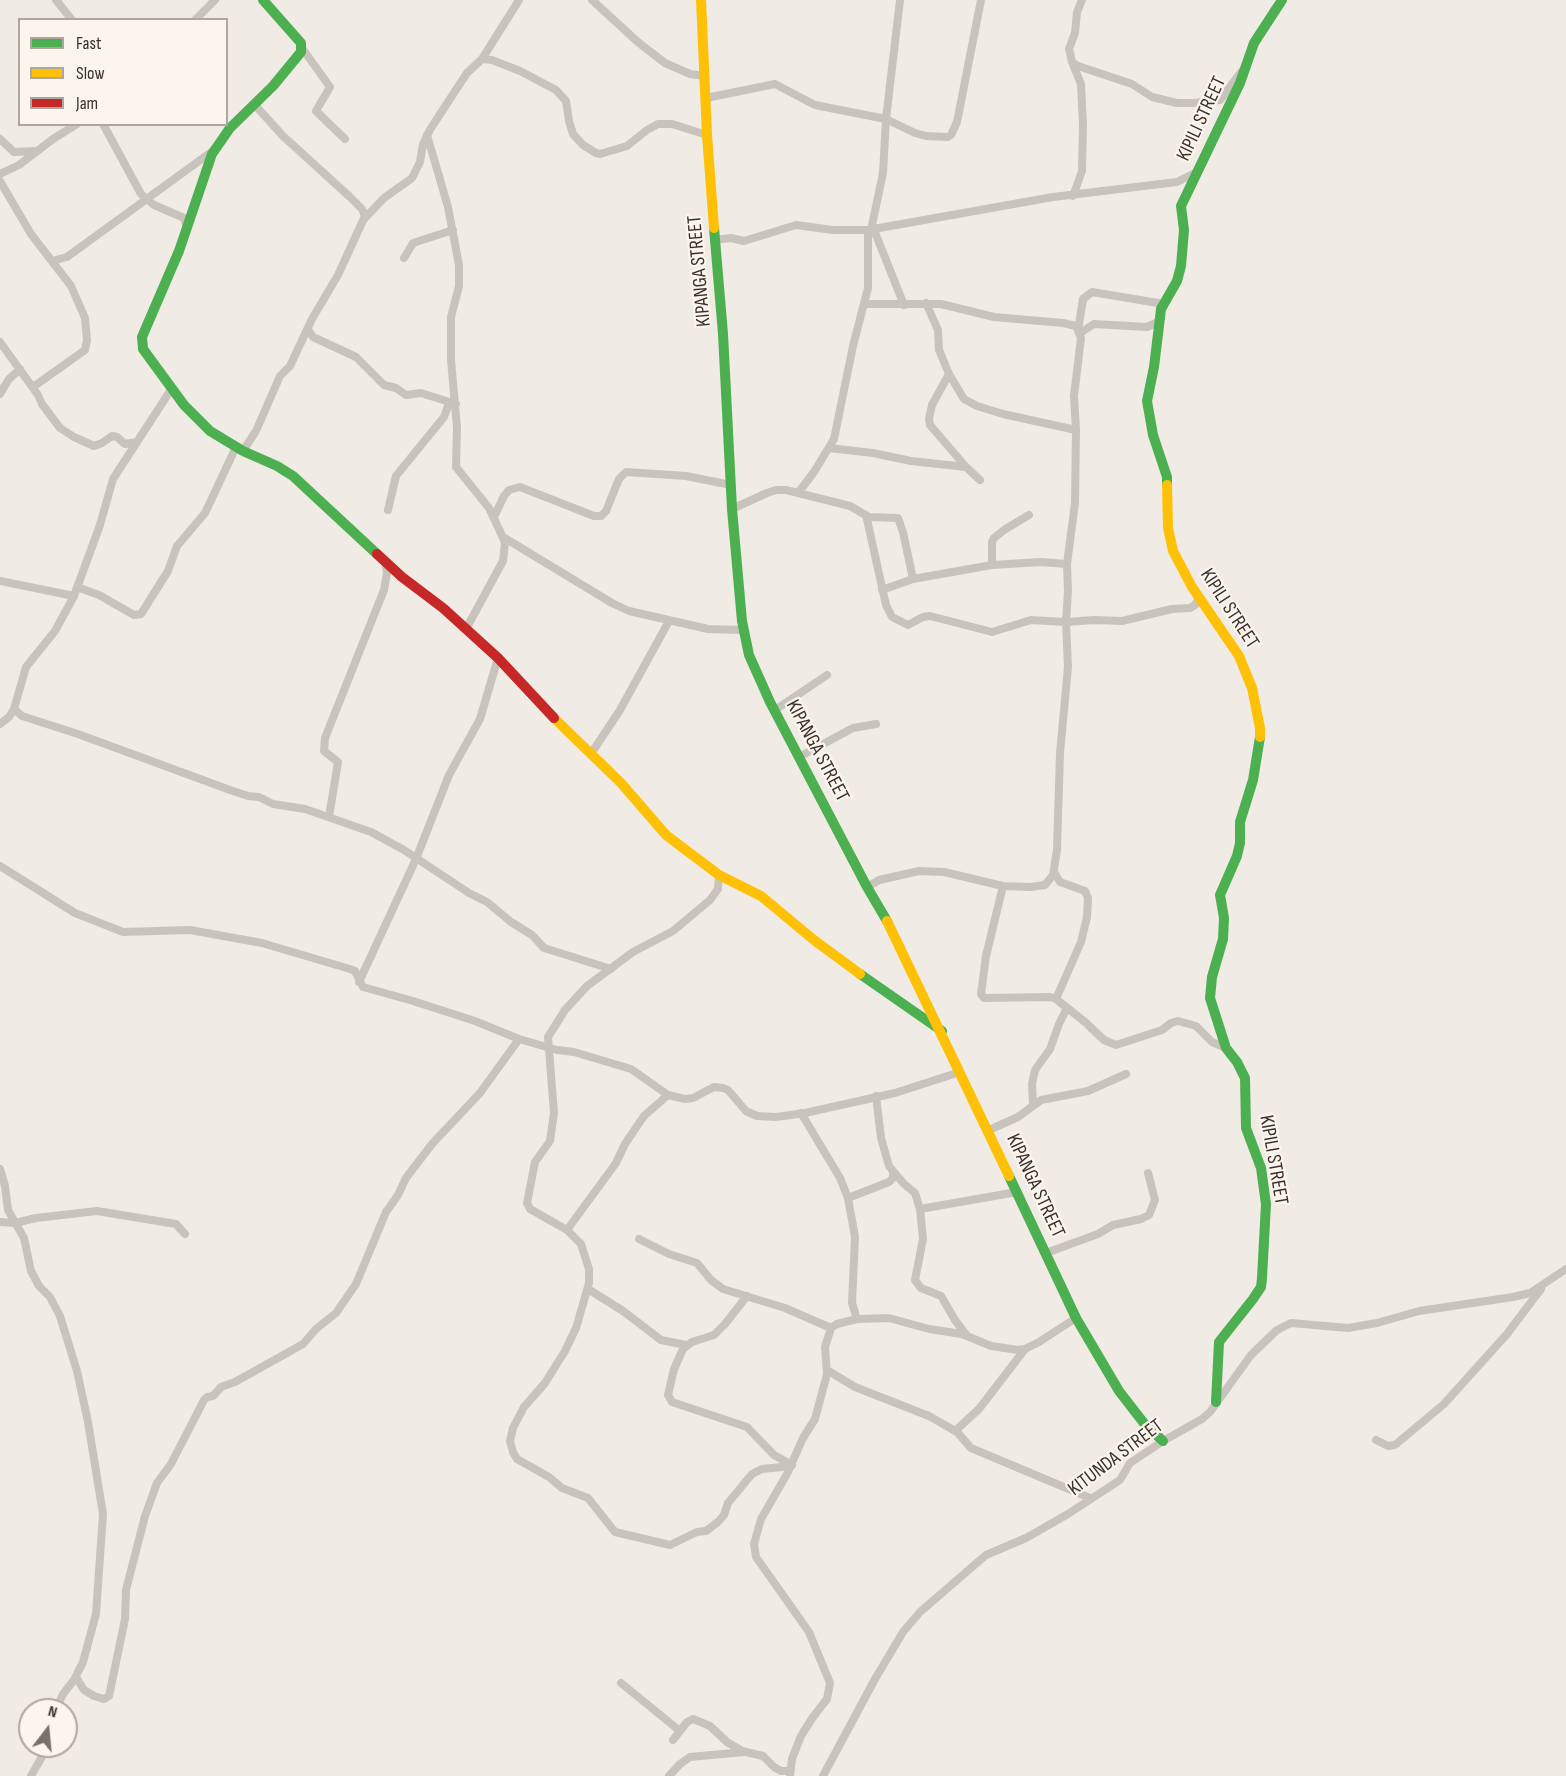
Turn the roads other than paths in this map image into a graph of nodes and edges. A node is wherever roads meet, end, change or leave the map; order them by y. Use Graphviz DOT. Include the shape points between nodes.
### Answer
graph roads {
  1 [pos="56,0"];
  2 [pos="215,0"];
  3 [pos="263,0"];
  4 [pos="519,0"];
  5 [pos="592,0"];
  6 [pos="701,0"];
  7 [pos="900,0"];
  8 [pos="981,0"];
  9 [pos="1082,0"];
  10 [pos="1282,0"];
  11 [pos="70,18"];
  12 [pos="197,18"];
  13 [pos="302,48"];
  14 [pos="482,59"];
  15 [pos="1072,62"];
  16 [pos="1245,67"];
  17 [pos="705,76"];
  18 [pos="706,98"];
  19 [pos="254,104"];
  20 [pos="886,119"];
  21 [pos="74,126"];
  22 [pos="104,126"];
  23 [pos="427,135"];
  24 [pos="707,135"];
  25 [pos="0,139"];
  26 [pos="345,139"];
  27 [pos="214,150"];
  28 [pos="36,151"];
  29 [pos="1198,172"];
  30 [pos="0,174"];
  31 [pos="0,181"];
  32 [pos="1072,196"];
  33 [pos="146,198"];
  34 [pos="364,219"];
  35 [pos="187,228"];
  36 [pos="453,230"];
  37 [pos="871,230"];
  38 [pos="714,240"];
  39 [pos="404,258"];
  40 [pos="52,261"];
  41 [pos="926,303"];
  42 [pos="864,304"];
  43 [pos="1164,304"];
  44 [pos="904,305"];
  45 [pos="1158,322"];
  46 [pos="308,329"];
  47 [pos="1079,331"];
  48 [pos="0,342"];
  49 [pos="20,369"];
  50 [pos="949,374"];
  51 [pos="33,387"];
  52 [pos="172,388"];
  53 [pos="0,394"];
  54 [pos="452,404"];
  55 [pos="1076,430"];
  56 [pos="137,442"];
  57 [pos="829,448"];
  58 [pos="239,449"];
  59 [pos="966,467"];
  60 [pos="980,480"];
  61 [pos="731,485"];
  62 [pos="798,493"];
  63 [pos="732,509"];
  64 [pos="388,510"];
  65 [pos="866,515"];
  66 [pos="1029,515"];
  67 [pos="494,517"];
  68 [pos="502,537"];
  69 [pos="385,561"];
  70 [pos="1067,564"];
  71 [pos="992,565"];
  72 [pos="913,579"];
  73 [pos="0,581"];
  74 [pos="882,590"];
  75 [pos="76,591"];
  76 [pos="1199,598"];
  77 [pos="669,621"];
  78 [pos="1065,622"];
  79 [pos="466,629"];
  80 [pos="743,630"];
  81 [pos="498,658"];
  82 [pos="827,675"];
  83 [pos="14,709"];
  84 [pos="775,710"];
  85 [pos="0,724"];
  86 [pos="876,724"];
  87 [pos="591,754"];
  88 [pos="799,757"];
  89 [pos="329,817"];
  90 [pos="416,859"];
  91 [pos="0,866"];
  92 [pos="1054,872"];
  93 [pos="719,875"];
  94 [pos="1003,886"];
  95 [pos="867,887"];
  96 [pos="611,969"];
  97 [pos="359,982"];
  98 [pos="1056,999"];
  99 [pos="1067,1008"];
  100 [pos="942,1032"];
  101 [pos="519,1039"];
  102 [pos="548,1048"];
  103 [pos="1226,1048"];
  104 [pos="960,1072"];
  105 [pos="1126,1074"];
  106 [pos="668,1095"];
  107 [pos="876,1096"];
  108 [pos="1033,1104"];
  109 [pos="801,1113"];
  110 [pos="989,1130"];
  111 [pos="0,1169"];
  112 [pos="893,1171"];
  113 [pos="1148,1173"];
  114 [pos="1017,1192"];
  115 [pos="848,1198"];
  116 [pos="920,1209"];
  117 [pos="0,1222"];
  118 [pos="15,1223"];
  119 [pos="567,1230"];
  120 [pos="185,1234"];
  121 [pos="639,1239"];
  122 [pos="1046,1253"];
  123 [pos="1566,1269"];
  124 [pos="1543,1286"];
  125 [pos="588,1289"];
  126 [pos="747,1296"];
  127 [pos="1076,1318"];
  128 [pos="857,1319"];
  129 [pos="831,1328"];
  130 [pos="967,1336"];
  131 [pos="686,1345"];
  132 [pos="1025,1349"];
  133 [pos="827,1370"];
  134 [pos="1216,1402"];
  135 [pos="955,1431"];
  136 [pos="1376,1440"];
  137 [pos="1163,1441"];
  138 [pos="790,1464"];
  139 [pos="1090,1498"];
  140 [pos="75,1677"];
  141 [pos="621,1683"];
  142 [pos="61,1698"];
  143 [pos="680,1731"];
  144 [pos="673,1740"];
  145 [pos="745,1752"];
  146 [pos="41,1758"];
  147 [pos="790,1773"];
  148 [pos="31,1776"];
  149 [pos="669,1776"];
  150 [pos="823,1776"];
  1 -- 11 [label="street"];
  2 -- 12 [label="street"];
  3 -- 13 [label="street"];
  4 -- 14 [label="street"];
  5 -- 17 [label="street" via="665,63"];
  6 -- 17 [label="street, KIPANGA STREET"];
  7 -- 20 [label="street"];
  8 -- 20 [label="street" via="957,122 951,135 926,136"];
  9 -- 15 [label="street" via="1069,49"];
  10 -- 16 [label="street, KIPILI STREET" via="1259,33"];
  13 -- 19 [label="street" via="300,55"];
  13 -- 26 [label="street" via="330,87 316,111"];
  14 -- 23 [label="street" via="467,73"];
  14 -- 24 [label="street" via="520,70 556,90 567,103 573,134 596,153 627,146 658,124 672,124"];
  15 -- 16 [label="street" via="1132,84 1152,97 1177,103 1220,100"];
  15 -- 32 [label="street" via="1081,84 1083,125 1082,171"];
  16 -- 29 [label="street, KIPILI STREET"];
  17 -- 18 [label="street, KIPANGA STREET"];
  18 -- 20 [label="street" via="775,84 815,105"];
  18 -- 24 [label="street, KIPANGA STREET"];
  19 -- 27 [label="street"];
  19 -- 34 [label="street" via="362,209"];
  20 -- 37 [label="street" via="883,173"];
  21 -- 28 [label="street"];
  22 -- 33 [label="street" via="136,187"];
  23 -- 34 [label="street" via="412,178"];
  23 -- 36 [label="street"];
  24 -- 38 [label="street, KIPANGA STREET"];
  25 -- 28 [label="street" via="14,152"];
  27 -- 33 [label="street"];
  27 -- 35 [label="street"];
  28 -- 30 [label="street"];
  29 -- 32 [label="street" via="1177,182"];
  29 -- 43 [label="street, KIPILI STREET" via="1181,206 1181,266"];
  31 -- 40 [label="street"];
  32 -- 37 [label="street"];
  33 -- 35 [label="street" via="181,216"];
  33 -- 40 [label="street" via="67,257"];
  34 -- 46 [label="street"];
  35 -- 52 [label="street" via="141,341"];
  36 -- 39 [label="street" via="413,243"];
  36 -- 54 [label="street" via="459,286 451,316"];
  37 -- 38 [label="street" via="796,225 744,241"];
  37 -- 42 [label="street"];
  37 -- 44 [label="street"];
  38 -- 61 [label="street, KIPANGA STREET"];
  40 -- 51 [label="street" via="79,303 85,318 87,345"];
  41 -- 44 [label="street"];
  41 -- 47 [label="street" via="994,317 1074,325"];
  41 -- 50 [label="street" via="938,330 939,350"];
  42 -- 44 [label="street"];
  42 -- 57 [label="street"];
  43 -- 45 [label="street, KIPILI STREET"];
  43 -- 47 [label="street" via="1092,292 1083,299"];
  45 -- 47 [label="street" via="1147,327 1094,324"];
  45 -- 76 [label="street, KIPILI STREET" via="1147,394 1149,416 1167,477 1168,528 1173,551"];
  46 -- 54 [label="street" via="313,337 356,357 384,385 406,395 421,393"];
  46 -- 58 [label="street" via="290,366 277,381 256,431"];
  47 -- 55 [label="street" via="1074,396"];
  48 -- 49 [label="street"];
  49 -- 51 [label="street"];
  49 -- 53 [label="street"];
  50 -- 55 [label="street" via="960,395 970,404"];
  50 -- 59 [label="street" via="932,405 930,425"];
  51 -- 56 [label="street" via="55,422 74,437 94,446 112,436 125,444"];
  52 -- 56 [label="street"];
  52 -- 58 [label="street" via="210,431"];
  54 -- 64 [label="street" via="396,476"];
  54 -- 67 [label="street" via="457,469"];
  55 -- 70 [label="street" via="1075,503"];
  56 -- 75 [label="street" via="111,484"];
  57 -- 59 [label="street"];
  57 -- 62 [label="street"];
  58 -- 69 [label="street" via="293,476"];
  58 -- 75 [label="street" via="205,513 177,546 168,571 141,614 134,615 99,595"];
  59 -- 60 [label="street"];
  61 -- 63 [label="street, KIPANGA STREET"];
  61 -- 67 [label="street" via="686,476 626,472 601,516 520,487 508,490"];
  62 -- 63 [label="street" via="776,490"];
  62 -- 65 [label="street" via="850,506"];
  63 -- 80 [label="street, KIPANGA STREET"];
  65 -- 72 [label="street" via="900,519"];
  65 -- 74 [label="street"];
  66 -- 71 [label="street" via="993,538"];
  67 -- 68 [label="street"];
  68 -- 77 [label="street" via="612,603"];
  68 -- 79 [label="street" via="503,561"];
  69 -- 79 [label="street"];
  69 -- 89 [label="street" via="384,590 326,738 324,751 338,762"];
  70 -- 71 [label="street"];
  70 -- 78 [label="street"];
  71 -- 72 [label="street"];
  72 -- 74 [label="street"];
  73 -- 75 [label="street"];
  74 -- 78 [label="street" via="892,617 908,625 930,616 992,632 1031,620"];
  75 -- 83 [label="street" via="47,644 26,668"];
  76 -- 78 [label="street" via="1192,607 1130,620"];
  76 -- 103 [label="street, KIPILI STREET" via="1243,662 1260,728 1253,780 1240,822 1237,856 1220,897 1223,939 1210,998"];
  77 -- 80 [label="street" via="708,629"];
  77 -- 87 [label="street"];
  78 -- 92 [label="street" via="1068,667"];
  79 -- 81 [label="street"];
  80 -- 84 [label="street, KIPANGA STREET" via="749,655"];
  81 -- 87 [label="street"];
  81 -- 90 [label="street" via="480,719 449,775"];
  82 -- 84 [label="street"];
  83 -- 85 [label="street"];
  83 -- 89 [label="street" via="22,716 230,790"];
  84 -- 88 [label="street, KIPANGA STREET"];
  86 -- 88 [label="street" via="853,728"];
  87 -- 93 [label="street" via="666,835"];
  88 -- 95 [label="street, KIPANGA STREET"];
  89 -- 90 [label="street" via="371,832"];
  90 -- 96 [label="street" via="487,902 544,948"];
  90 -- 97 [label="street"];
  91 -- 97 [label="street" via="75,913 123,932 190,930 262,943 355,971"];
  92 -- 94 [label="street" via="1049,883 1038,887"];
  92 -- 98 [label="street" via="1060,882 1085,891 1088,898 1081,942"];
  93 -- 96 [label="street" via="718,889 710,900 673,931"];
  93 -- 100 [label="street" via="761,896 822,946"];
  94 -- 95 [label="street" via="920,871 879,880"];
  94 -- 98 [label="street" via="986,956 982,995"];
  95 -- 100 [label="street, KIPANGA STREET" via="895,933"];
  96 -- 102 [label="street" via="587,986 565,1010 551,1031"];
  97 -- 101 [label="street" via="366,988 475,1021"];
  98 -- 99 [label="street"];
  99 -- 103 [label="street" via="1104,1040 1116,1045 1178,1021 1196,1026 1209,1040"];
  99 -- 108 [label="street" via="1050,1049 1035,1070"];
  100 -- 104 [label="street, KIPANGA STREET"];
  101 -- 102 [label="street"];
  101 -- 140 [label="street" via="480,1093 406,1178 386,1212 356,1284 336,1313 303,1344 205,1398 157,1483 145,1516 126,1590 125,1619 109,1696 94,1696"];
  102 -- 106 [label="street" via="631,1069"];
  102 -- 119 [label="street" via="553,1122 548,1145 535,1162 527,1203 530,1209"];
  103 -- 134 [label="street, KIPILI STREET" via="1245,1078 1246,1128 1261,1168 1266,1204 1260,1289 1218,1342"];
  104 -- 107 [label="street"];
  104 -- 110 [label="street, KIPANGA STREET"];
  105 -- 108 [label="street" via="1088,1091"];
  106 -- 109 [label="street" via="693,1098 720,1087 751,1114 776,1117"];
  106 -- 119 [label="street" via="644,1116 616,1163"];
  107 -- 109 [label="street"];
  107 -- 112 [label="street" via="881,1138"];
  108 -- 110 [label="street" via="1018,1117"];
  109 -- 115 [label="street"];
  110 -- 114 [label="street, KIPANGA STREET"];
  111 -- 118 [label="street" via="8,1210"];
  112 -- 115 [label="street" via="889,1182"];
  112 -- 116 [label="street" via="915,1193"];
  113 -- 122 [label="street" via="1155,1200 1149,1215 1113,1225"];
  114 -- 116 [label="street"];
  114 -- 122 [label="street, KIPANGA STREET"];
  115 -- 128 [label="street" via="855,1237 852,1303"];
  116 -- 130 [label="street" via="923,1239 915,1280 921,1288 941,1296"];
  117 -- 118 [label="street"];
  118 -- 120 [label="street" via="96,1211 176,1224"];
  118 -- 140 [label="street" via="24,1238 31,1271 60,1316 77,1371 101,1502 96,1614"];
  119 -- 125 [label="street" via="585,1254"];
  121 -- 126 [label="street" via="697,1263 723,1289"];
  122 -- 127 [label="street, KIPANGA STREET"];
  123 -- 124 [label="street, KITUNDA STREET"];
  124 -- 134 [label="street, KITUNDA STREET" via="1513,1298 1419,1311 1348,1328 1287,1324 1251,1355"];
  124 -- 136 [label="street" via="1507,1334 1444,1404 1395,1445"];
  125 -- 131 [label="street" via="661,1340"];
  125 -- 138 [label="street" via="565,1351 513,1428 510,1442 517,1459 562,1488 588,1497 615,1532 670,1545 718,1522 752,1474"];
  126 -- 129 [label="street"];
  126 -- 131 [label="street" via="714,1335"];
  127 -- 132 [label="street"];
  127 -- 137 [label="street, KIPANGA STREET" via="1119,1391"];
  128 -- 129 [label="street"];
  128 -- 130 [label="street" via="890,1318"];
  129 -- 133 [label="street" via="825,1347"];
  130 -- 132 [label="street" via="997,1347"];
  131 -- 138 [label="street" via="674,1369 669,1399 747,1427 774,1455"];
  132 -- 135 [label="street" via="979,1409"];
  133 -- 135 [label="street" via="855,1387 921,1411"];
  133 -- 138 [label="street" via="815,1419"];
  134 -- 137 [label="street, KITUNDA STREET" via="1202,1419"];
  135 -- 139 [label="street" via="971,1448"];
  137 -- 139 [label="street, KITUNDA STREET" via="1129,1464 1120,1480"];
  138 -- 147 [label="street" via="761,1520 756,1534 756,1557 809,1632 830,1686 827,1699 801,1736"];
  139 -- 150 [label="street, KITUNDA STREET" via="1026,1538 986,1555 913,1620 875,1678"];
  140 -- 142 [label="street"];
  141 -- 143 [label="street"];
  143 -- 144 [label="street"];
  143 -- 145 [label="street" via="693,1719 710,1726"];
  145 -- 147 [label="street" via="763,1756 774,1767"];
  145 -- 149 [label="street" via="690,1757"];
  146 -- 148 [label="street"];
}
